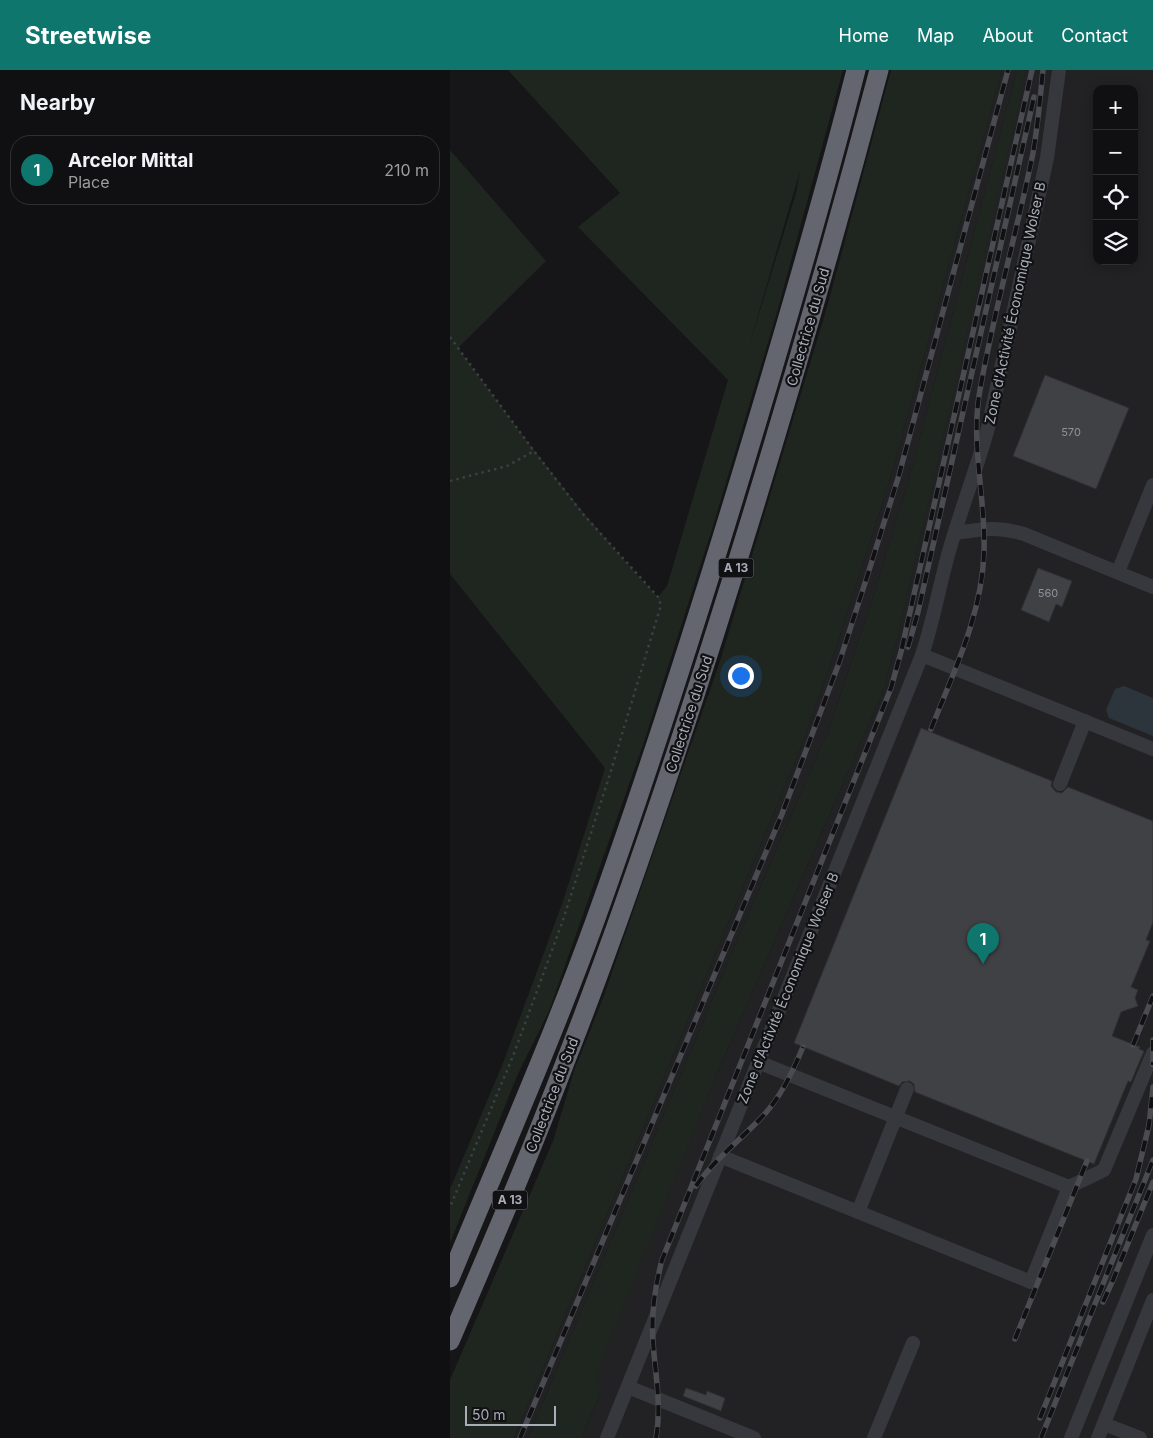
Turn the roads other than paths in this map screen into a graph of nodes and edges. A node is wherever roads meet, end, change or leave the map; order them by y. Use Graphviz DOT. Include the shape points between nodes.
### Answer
graph roads {
  1 [pos="856,70"];
  2 [pos="879,70"];
  3 [pos="1059,70"];
  4 [pos="1153,485"];
  5 [pos="955,533"];
  6 [pos="1118,572"];
  7 [pos="1153,587"];
  8 [pos="922,654"];
  9 [pos="1085,721"];
  10 [pos="1153,749"];
  11 [pos="1060,784"];
  12 [pos="1153,1053"];
  13 [pos="758,1062"];
  14 [pos="907,1089"];
  15 [pos="896,1117"];
  16 [pos="720,1156"];
  17 [pos="1069,1187"];
  18 [pos="858,1212"];
  19 [pos="1153,1235"];
  20 [pos="450,1278"];
  21 [pos="1153,1300"];
  22 [pos="450,1341"];
  23 [pos="913,1342"];
  24 [pos="628,1387"];
  25 [pos="1104,1424"];
  26 [pos="607,1438"];
  27 [pos="754,1438"];
  28 [pos="874,1438"];
  29 [pos="1071,1438"];
  30 [pos="1098,1438"];
  31 [pos="1140,1438"];
  1 -- 20 [label="highway, Collectrice du Sud / A 13" via="787,320 656,745 560,1012"];
  2 -- 22 [label="highway, Collectrice du Sud / A 13" via="813,309 676,755 567,1058"];
  3 -- 5 [label="street, Zone d'Activité Économique Wolser B" via="1047,158 988,428"];
  4 -- 6 [label="street"];
  5 -- 6 [label="street" via="1005,528"];
  5 -- 8 [label="street, Zone d'Activité Économique Wolser B"];
  6 -- 7 [label="street"];
  8 -- 9 [label="street"];
  8 -- 13 [label="street, Zone d'Activité Économique Wolser B"];
  9 -- 10 [label="street"];
  9 -- 11 [label="street"];
  12 -- 17 [label="street" via="1104,1170"];
  13 -- 15 [label="street"];
  13 -- 16 [label="street, Zone d'Activité Économique Wolser B"];
  14 -- 15 [label="street"];
  15 -- 17 [label="street"];
  15 -- 18 [label="street"];
  16 -- 18 [label="street"];
  16 -- 24 [label="street, Zone d'Activité Économique Wolser B"];
  17 -- 18 [label="street" via="1031,1282"];
  19 -- 29 [label="street"];
  21 -- 25 [label="street"];
  23 -- 28 [label="street"];
  24 -- 26 [label="street, Zone d'Activité Économique Wolser B"];
  24 -- 27 [label="street"];
  25 -- 30 [label="street"];
  25 -- 31 [label="street"];
}
